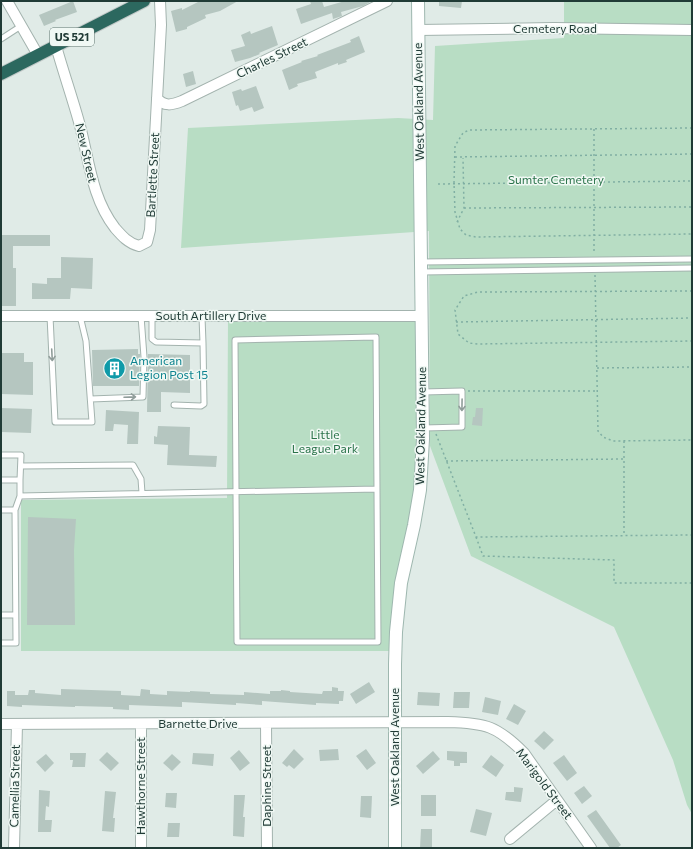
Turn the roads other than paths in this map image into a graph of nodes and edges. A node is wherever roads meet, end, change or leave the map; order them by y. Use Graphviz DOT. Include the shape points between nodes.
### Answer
graph roads {
  1 [pos="144,1"];
  2 [pos="160,1"];
  3 [pos="387,1"];
  4 [pos="418,1"];
  5 [pos="6,5"];
  6 [pos="21,26"];
  7 [pos="418,30"];
  8 [pos="692,30"];
  9 [pos="1,39"];
  10 [pos="56,46"];
  11 [pos="38,55"];
  12 [pos="1,74"];
  13 [pos="157,98"];
  14 [pos="139,246"];
  15 [pos="692,259"];
  16 [pos="421,267"];
  17 [pos="692,268"];
  18 [pos="1,316"];
  19 [pos="50,316"];
  20 [pos="80,316"];
  21 [pos="141,316"];
  22 [pos="152,316"];
  23 [pos="422,316"];
  24 [pos="202,317"];
  25 [pos="203,343"];
  26 [pos="423,392"];
  27 [pos="91,399"];
  28 [pos="174,405"];
  29 [pos="429,428"];
  30 [pos="1,455"];
  31 [pos="21,466"];
  32 [pos="1,480"];
  33 [pos="20,480"];
  34 [pos="377,489"];
  35 [pos="236,491"];
  36 [pos="142,493"];
  37 [pos="20,496"];
  38 [pos="1,510"];
  39 [pos="15,510"];
  40 [pos="1,615"];
  41 [pos="15,615"];
  42 [pos="1,643"];
  43 [pos="266,723"];
  44 [pos="395,723"];
  45 [pos="1,724"];
  46 [pos="16,724"];
  47 [pos="141,724"];
  48 [pos="557,800"];
  49 [pos="510,839"];
  50 [pos="14,848"];
  51 [pos="141,848"];
  52 [pos="267,848"];
  53 [pos="395,848"];
  54 [pos="591,848"];
  1 -- 10 [label="highway, US 521"];
  2 -- 13 [label="street, Bartlette Street"];
  3 -- 13 [label="street, Charles Street" via="182,101 168,105"];
  4 -- 7 [label="street, West Oakland Avenue"];
  5 -- 6 [label="street"];
  6 -- 9 [label="lane"];
  6 -- 11 [label="street"];
  7 -- 8 [label="street, Cemetery Road"];
  7 -- 16 [label="street, West Oakland Avenue"];
  10 -- 11 [label="highway, US 521"];
  10 -- 14 [label="street, New Street" via="100,204 126,240"];
  11 -- 12 [label="highway, US 521"];
  13 -- 14 [label="street, Bartlette Street" via="150,230 147,242"];
  15 -- 16 [label="lane"];
  16 -- 17 [label="lane"];
  16 -- 23 [label="street, West Oakland Avenue"];
  18 -- 19 [label="street, South Artillery Drive"];
  19 -- 20 [label="street, South Artillery Drive"];
  19 -- 27 [label="lane, one-way" via="55,422 92,422"];
  20 -- 21 [label="street, South Artillery Drive"];
  20 -- 27 [label="lane" via="86,341"];
  21 -- 22 [label="street, South Artillery Drive"];
  27 -- 21 [label="lane, one-way" via="143,397"];
  22 -- 24 [label="street, South Artillery Drive"];
  22 -- 25 [label="lane" via="152,339 156,342"];
  23 -- 24 [label="street, South Artillery Drive"];
  23 -- 26 [label="street, West Oakland Avenue"];
  24 -- 25 [label="lane"];
  25 -- 28 [label="lane" via="204,404"];
  26 -- 29 [label="street, West Oakland Avenue"];
  26 -- 29 [label="lane, one-way" via="462,391 462,427"];
  29 -- 44 [label="street, West Oakland Avenue" via="414,525 401,583 395,664"];
  30 -- 31 [label="lane" via="21,455"];
  31 -- 33 [label="lane"];
  31 -- 36 [label="lane" via="133,466 141,479"];
  32 -- 33 [label="lane"];
  33 -- 37 [label="lane"];
  34 -- 35 [label="lane"];
  34 -- 35 [label="lane" via="376,337 235,340"];
  34 -- 35 [label="lane" via="378,642 237,642"];
  35 -- 36 [label="lane"];
  36 -- 37 [label="lane"];
  37 -- 39 [label="lane"];
  38 -- 39 [label="lane"];
  39 -- 41 [label="lane"];
  40 -- 41 [label="lane"];
  41 -- 42 [label="lane" via="16,643"];
  43 -- 44 [label="street, Barnette Drive"];
  43 -- 47 [label="street, Barnette Drive"];
  43 -- 52 [label="street, Daphine Street"];
  44 -- 48 [label="street, Marigold Street" via="467,723 487,726 506,737 524,754"];
  44 -- 53 [label="street, West Oakland Avenue"];
  45 -- 46 [label="street, Barnette Drive"];
  46 -- 47 [label="street, Barnette Drive"];
  46 -- 50 [label="street, Camellia Street"];
  47 -- 51 [label="street, Hawthorne Street"];
  48 -- 49 [label="street"];
  48 -- 54 [label="street, Marigold Street"];
}
